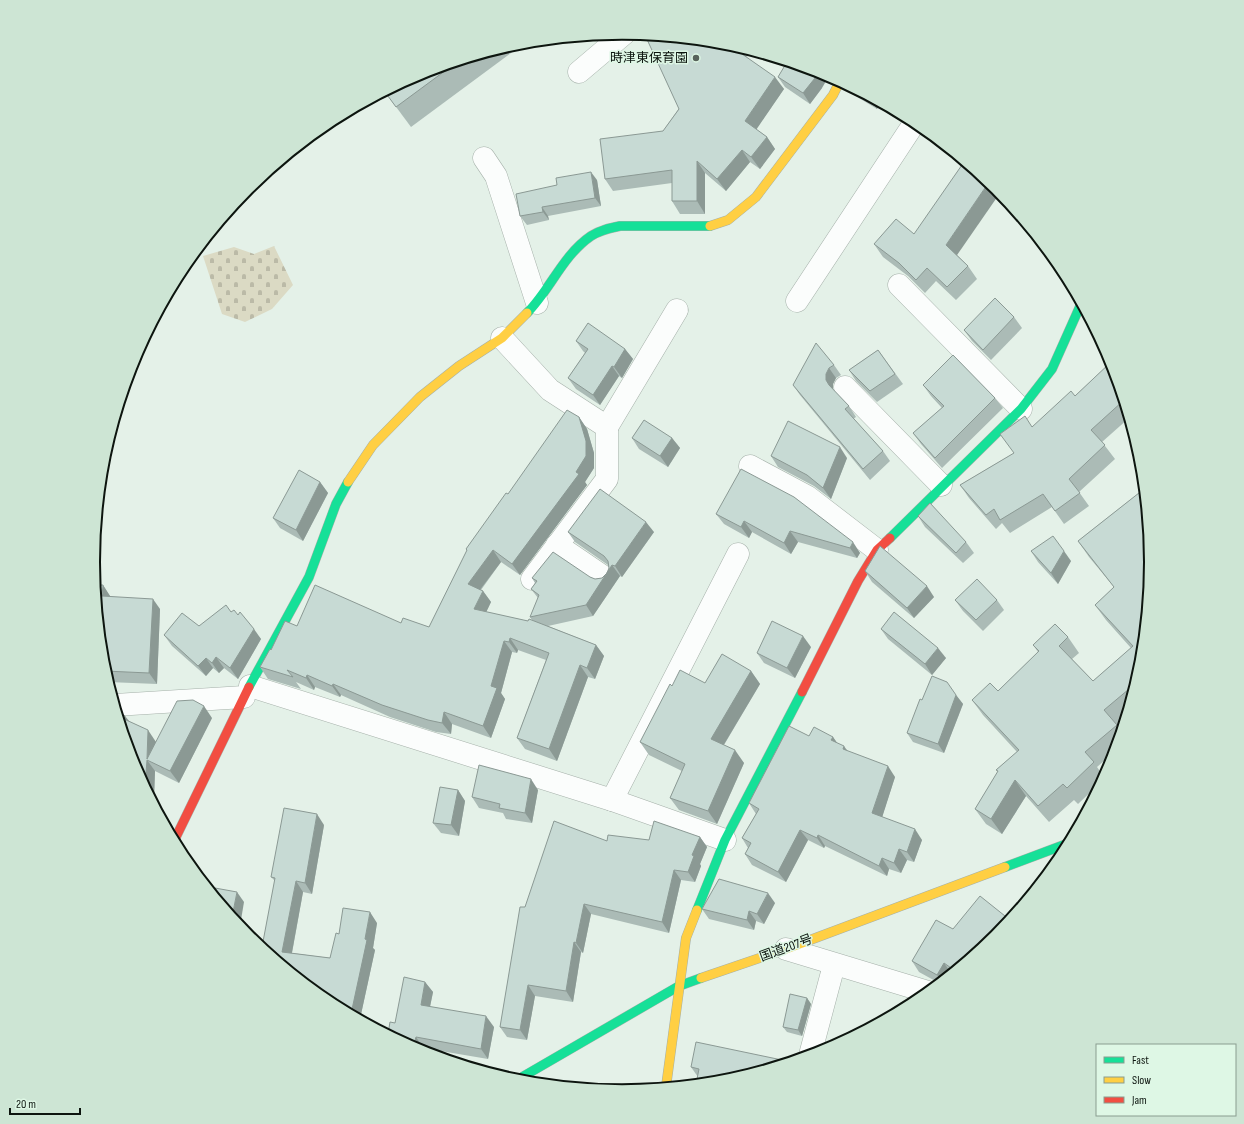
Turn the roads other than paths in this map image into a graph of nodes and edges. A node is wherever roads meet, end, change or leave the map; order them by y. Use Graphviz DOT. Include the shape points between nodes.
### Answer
graph roads {
  1 [pos="617,40"];
  2 [pos="579,72"];
  3 [pos="837,87"];
  4 [pos="911,128"];
  5 [pos="484,158"];
  6 [pos="899,286"];
  7 [pos="796,301"];
  8 [pos="537,303"];
  9 [pos="678,310"];
  10 [pos="1079,310"];
  11 [pos="502,338"];
  12 [pos="845,386"];
  13 [pos="1021,409"];
  14 [pos="607,427"];
  15 [pos="750,466"];
  16 [pos="942,485"];
  17 [pos="557,544"];
  18 [pos="877,550"];
  19 [pos="738,554"];
  20 [pos="604,576"];
  21 [pos="532,579"];
  22 [pos="247,692"];
  23 [pos="120,704"];
  24 [pos="612,800"];
  25 [pos="177,835"];
  26 [pos="725,840"];
  27 [pos="1059,847"];
  28 [pos="786,949"];
  29 [pos="834,965"];
  30 [pos="679,986"];
  31 [pos="921,990"];
  32 [pos="812,1048"];
  33 [pos="526,1075"];
  34 [pos="667,1082"];
  1 -- 2 [label="street"];
  3 -- 8 [label="main road" via="833,96 756,196 728,220 713,226 620,226 606,229 591,236 570,256"];
  4 -- 7 [label="street"];
  5 -- 8 [label="street" via="496,176"];
  6 -- 13 [label="street"];
  8 -- 11 [label="main road"];
  9 -- 14 [label="street"];
  10 -- 13 [label="main road" via="1052,369"];
  11 -- 14 [label="street" via="550,390"];
  11 -- 22 [label="main road" via="458,366 426,392 373,445 336,504 309,577"];
  12 -- 16 [label="street"];
  13 -- 16 [label="main road"];
  14 -- 17 [label="street" via="607,479"];
  15 -- 18 [label="street" via="808,497"];
  16 -- 18 [label="main road"];
  17 -- 20 [label="street"];
  17 -- 21 [label="street"];
  18 -- 26 [label="main road" via="858,581"];
  19 -- 24 [label="street"];
  22 -- 23 [label="street"];
  22 -- 24 [label="street"];
  22 -- 25 [label="main road"];
  24 -- 26 [label="street"];
  26 -- 30 [label="main road" via="686,938"];
  27 -- 28 [label="main road, 国道207号"];
  28 -- 29 [label="street"];
  28 -- 30 [label="main road, 国道207号"];
  29 -- 31 [label="street"];
  29 -- 32 [label="street"];
  30 -- 33 [label="main road, 国道207号"];
  30 -- 34 [label="main road"];
}
